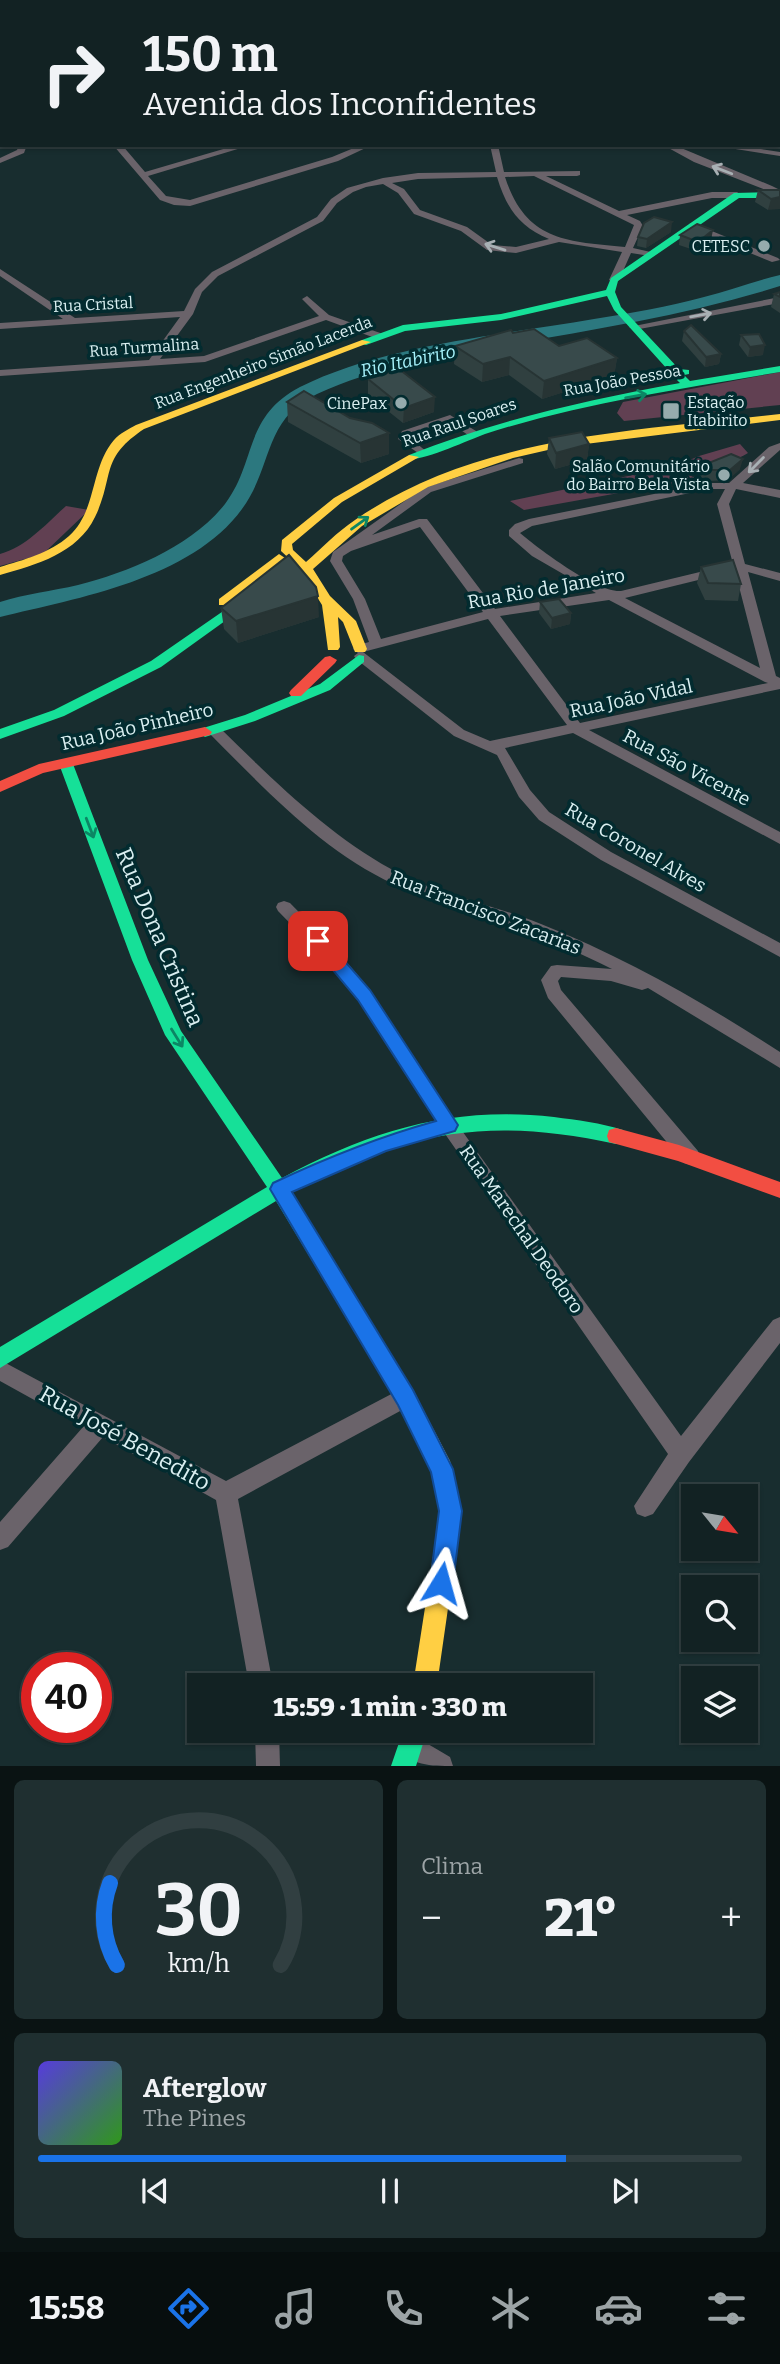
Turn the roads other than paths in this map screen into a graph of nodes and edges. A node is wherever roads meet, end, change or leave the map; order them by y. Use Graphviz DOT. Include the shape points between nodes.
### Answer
graph roads {
  1 [pos="23,147"];
  2 [pos="119,147"];
  3 [pos="207,147"];
  4 [pos="241,147"];
  5 [pos="363,147"];
  6 [pos="494,147"];
  7 [pos="671,147"];
  8 [pos="729,147"];
  9 [pos="780,154"];
  10 [pos="216,155"];
  11 [pos="0,159"];
  12 [pos="577,173"];
  13 [pos="534,174"];
  14 [pos="142,175"];
  15 [pos="499,176"];
  16 [pos="383,181"];
  17 [pos="779,194"];
  18 [pos="737,195"];
  19 [pos="618,214"];
  20 [pos="690,225"];
  21 [pos="561,239"];
  22 [pos="627,249"];
  23 [pos="650,253"];
  24 [pos="775,260"];
  25 [pos="0,272"];
  26 [pos="612,286"];
  27 [pos="307,299"];
  28 [pos="780,300"];
  29 [pos="188,314"];
  30 [pos="326,317"];
  31 [pos="73,321"];
  32 [pos="632,325"];
  33 [pos="0,326"];
  34 [pos="379,337"];
  35 [pos="151,364"];
  36 [pos="780,367"];
  37 [pos="0,373"];
  38 [pos="675,374"];
  39 [pos="688,386"];
  40 [pos="780,407"];
  41 [pos="544,411"];
  42 [pos="780,417"];
  43 [pos="491,428"];
  44 [pos="472,433"];
  45 [pos="780,446"];
  46 [pos="485,450"];
  47 [pos="421,452"];
  48 [pos="450,452"];
  49 [pos="519,461"];
  50 [pos="438,464"];
  51 [pos="376,475"];
  52 [pos="733,485"];
  53 [pos="780,494"];
  54 [pos="347,548"];
  55 [pos="292,558"];
  56 [pos="739,566"];
  57 [pos="0,571"];
  58 [pos="780,577"];
  59 [pos="610,596"];
  60 [pos="325,597"];
  61 [pos="491,614"];
  62 [pos="377,645"];
  63 [pos="331,653"];
  64 [pos="360,655"];
  65 [pos="777,683"];
  66 [pos="282,703"];
  67 [pos="0,723"];
  68 [pos="576,729"];
  69 [pos="214,730"];
  70 [pos="0,734"];
  71 [pos="490,746"];
  72 [pos="66,764"];
  73 [pos="0,787"];
  74 [pos="780,838"];
  75 [pos="284,907"];
  76 [pos="780,951"];
  77 [pos="671,992"];
  78 [pos="780,1061"];
  79 [pos="449,1125"];
  80 [pos="691,1157"];
  81 [pos="279,1189"];
  82 [pos="780,1189"];
  83 [pos="780,1327"];
  84 [pos="0,1358"];
  85 [pos="0,1370"];
  86 [pos="406,1398"];
  87 [pos="100,1424"];
  88 [pos="681,1454"];
  89 [pos="226,1493"];
  90 [pos="645,1506"];
  91 [pos="0,1539"];
  92 [pos="259,1673"];
  93 [pos="427,1673"];
  94 [pos="267,1743"];
  95 [pos="410,1748"];
  96 [pos="268,1766"];
  97 [pos="441,1766"];
  1 -- 11 [label="street"];
  2 -- 14 [label="street"];
  3 -- 10 [label="street"];
  4 -- 10 [label="street"];
  5 -- 14 [label="street" via="190,203 163,198"];
  6 -- 15 [label="street"];
  17 -- 7 [label="street, one-way"];
  8 -- 9 [label="street"];
  10 -- 14 [label="street"];
  12 -- 13 [label="street"];
  13 -- 15 [label="street"];
  13 -- 19 [label="street"];
  15 -- 16 [label="street"];
  15 -- 21 [label="street" via="525,222"];
  21 -- 16 [label="street, one-way" via="516,250 490,248 464,229 417,212 401,191"];
  16 -- 29 [label="street" via="350,190 320,219 215,274 198,291"];
  17 -- 18 [label="street"];
  18 -- 19 [label="street" via="712,195"];
  18 -- 20 [label="street"];
  19 -- 22 [label="street" via="639,226"];
  20 -- 23 [label="street"];
  20 -- 24 [label="street"];
  21 -- 22 [label="street"];
  22 -- 23 [label="street"];
  22 -- 26 [label="street"];
  23 -- 26 [label="street"];
  25 -- 31 [label="street"];
  26 -- 32 [label="street" via="618,308"];
  26 -- 34 [label="street, Rua Engenheiro Simão Lacerda" via="501,317 416,326"];
  27 -- 30 [label="street"];
  32 -- 28 [label="street, one-way"];
  29 -- 31 [label="street, Rua Cristal"];
  29 -- 35 [label="street"];
  30 -- 34 [label="street"];
  30 -- 35 [label="street, Rua Turmalina" via="214,357"];
  31 -- 33 [label="street, Rua Cristal"];
  32 -- 38 [label="street"];
  34 -- 57 [label="street, Rua Engenheiro Simão Lacerda" via="133,430 118,442 109,458 92,515 74,538 47,556"];
  35 -- 37 [label="street, Rua Turmalina"];
  36 -- 38 [label="street, Rua João Pessoa" via="759,360"];
  36 -- 39 [label="street, Rua João Pessoa"];
  38 -- 39 [label="street"];
  38 -- 41 [label="street, Rua João Pessoa" via="657,374 571,397"];
  41 -- 39 [label="street, Rua João Pessoa, one-way"];
  40 -- 46 [label="street" via="595,429"];
  41 -- 43 [label="street, Rua Raul Soares"];
  55 -- 42 [label="street, one-way" via="424,485 510,455 561,444"];
  43 -- 44 [label="street, Rua Raul Soares"];
  43 -- 48 [label="street"];
  44 -- 47 [label="street, Rua Raul Soares"];
  44 -- 47 [label="street" via="450,418 406,433 404,439"];
  45 -- 52 [label="street, one-way"];
  46 -- 48 [label="street"];
  46 -- 50 [label="street"];
  47 -- 51 [label="street, Rua Raul Soares"];
  48 -- 50 [label="street"];
  48 -- 51 [label="street"];
  49 -- 54 [label="street" via="427,490"];
  50 -- 55 [label="street" via="373,494"];
  51 -- 55 [label="street, Rua Raul Soares" via="340,498"];
  52 -- 53 [label="street"];
  52 -- 56 [label="street" via="723,504"];
  52 -- 59 [label="street" via="700,487 530,523 514,531 536,553"];
  54 -- 61 [label="street" via="423,522"];
  54 -- 62 [label="street" via="336,561 359,599"];
  55 -- 60 [label="street"];
  55 -- 67 [label="street" via="151,652"];
  55 -- 70 [label="street" via="190,642 156,664 59,713"];
  56 -- 58 [label="street"];
  56 -- 59 [label="street, Rua Rio de Janeiro"];
  56 -- 65 [label="street"];
  59 -- 61 [label="street, Rua Rio de Janeiro"];
  59 -- 65 [label="street"];
  60 -- 63 [label="street" via="334,627"];
  60 -- 64 [label="street" via="349,621"];
  61 -- 62 [label="street, Rua Rio de Janeiro"];
  61 -- 68 [label="street"];
  62 -- 64 [label="street, Rua Rio de Janeiro"];
  63 -- 64 [label="street" via="344,664"];
  63 -- 66 [label="street" via="300,691"];
  64 -- 66 [label="street" via="325,687"];
  64 -- 71 [label="street, Rua Coronel Alves" via="440,720"];
  65 -- 68 [label="street, Rua João Vidal"];
  66 -- 69 [label="street, Rua João Pinheiro"];
  68 -- 71 [label="street, Rua João Vidal"];
  68 -- 74 [label="street, Rua São Vicente"];
  69 -- 72 [label="street, Rua João Pinheiro"];
  69 -- 77 [label="street, Rua Francisco Zacarias" via="295,805 383,872 587,950"];
  71 -- 76 [label="street, Rua Coronel Alves" via="505,755 524,793 544,816 606,856"];
  72 -- 73 [label="street, Rua João Pinheiro" via="40,769"];
  72 -- 81 [label="street, Rua Dona Cristina, one-way" via="159,1007"];
  75 -- 79 [label="street, Rua Marechal Deodoro" via="364,995"];
  77 -- 78 [label="street, Rua Francisco Zacarias"];
  77 -- 80 [label="street" via="585,972 557,971 549,980 554,993"];
  79 -- 80 [label="street" via="537,1124 604,1133"];
  79 -- 81 [label="street" via="368,1149"];
  79 -- 88 [label="street, Rua Marechal Deodoro"];
  80 -- 82 [label="street"];
  81 -- 84 [label="street"];
  81 -- 86 [label="street, Rua Dona Cristina"];
  83 -- 88 [label="street"];
  85 -- 87 [label="street, Rua José Benedito"];
  86 -- 89 [label="street"];
  86 -- 93 [label="street, Rua Dona Cristina" via="442,1469 451,1511"];
  87 -- 89 [label="street, Rua José Benedito"];
  87 -- 91 [label="street"];
  88 -- 90 [label="street"];
  89 -- 92 [label="street, Rua José Benedito"];
  94 -- 96 [label="street"];
  95 -- 97 [label="street"];
}
